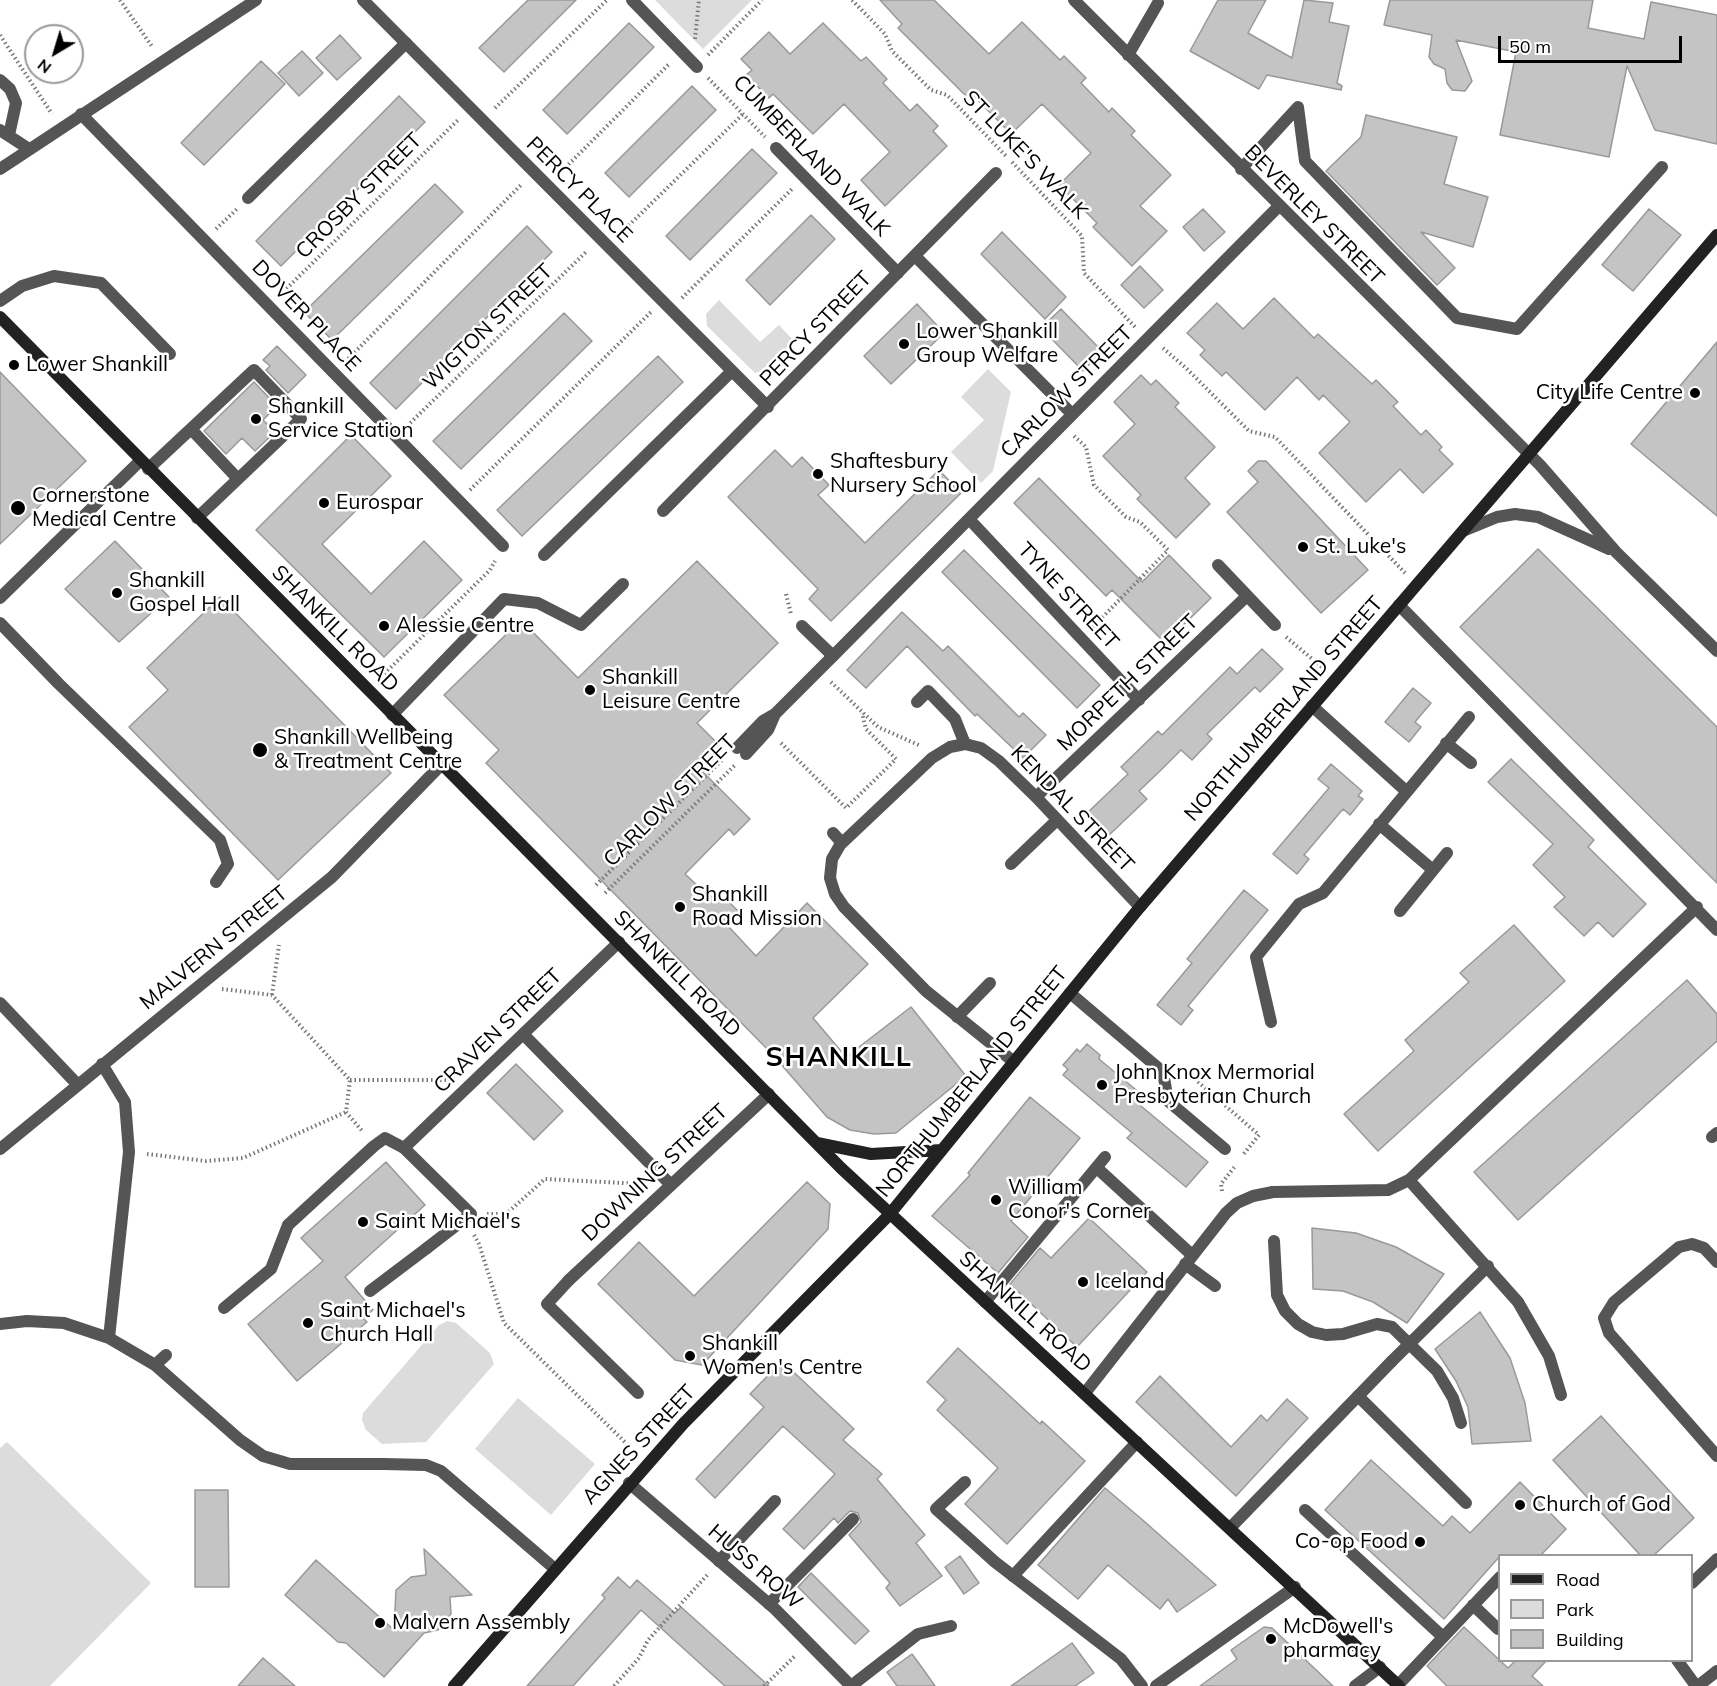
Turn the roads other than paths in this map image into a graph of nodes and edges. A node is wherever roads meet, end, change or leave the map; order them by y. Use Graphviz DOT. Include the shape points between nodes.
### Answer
graph roads {
  1 [pos="256,0"];
  2 [pos="363,0"];
  3 [pos="632,0"];
  4 [pos="1074,0"];
  5 [pos="1158,3"];
  6 [pos="406,43"];
  7 [pos="1128,55"];
  8 [pos="697,67"];
  9 [pos="0,80"];
  10 [pos="81,114"];
  11 [pos="5,132"];
  12 [pos="776,148"];
  13 [pos="29,149"];
  14 [pos="1662,167"];
  15 [pos="1240,169"];
  16 [pos="0,170"];
  17 [pos="996,173"];
  18 [pos="248,198"];
  19 [pos="1278,207"];
  20 [pos="1717,235"];
  21 [pos="915,256"];
  22 [pos="898,273"];
  23 [pos="0,301"];
  24 [pos="0,317"];
  25 [pos="170,354"];
  26 [pos="732,371"];
  27 [pos="768,407"];
  28 [pos="1072,414"];
  29 [pos="191,429"];
  30 [pos="1529,455"];
  31 [pos="144,465"];
  32 [pos="238,479"];
  33 [pos="663,511"];
  34 [pos="197,518"];
  35 [pos="969,519"];
  36 [pos="1463,531"];
  37 [pos="503,546"];
  38 [pos="1616,552"];
  39 [pos="544,555"];
  40 [pos="1218,565"];
  41 [pos="623,584"];
  42 [pos="1247,596"];
  43 [pos="0,598"];
  44 [pos="1399,604"];
  45 [pos="0,623"];
  46 [pos="1275,625"];
  47 [pos="802,626"];
  48 [pos="1716,647"];
  49 [pos="833,656"];
  50 [pos="1139,700"];
  51 [pos="917,702"];
  52 [pos="1312,706"];
  53 [pos="775,714"];
  54 [pos="392,715"];
  55 [pos="1469,717"];
  56 [pos="1446,743"];
  57 [pos="965,744"];
  58 [pos="1471,763"];
  59 [pos="441,765"];
  60 [pos="1406,790"];
  61 [pos="1036,797"];
  62 [pos="1057,820"];
  63 [pos="1379,824"];
  64 [pos="832,833"];
  65 [pos="842,843"];
  66 [pos="1447,854"];
  67 [pos="1011,864"];
  68 [pos="1433,870"];
  69 [pos="216,882"];
  70 [pos="1140,907"];
  71 [pos="1697,907"];
  72 [pos="1400,911"];
  73 [pos="1717,930"];
  74 [pos="619,942"];
  75 [pos="990,983"];
  76 [pos="1070,993"];
  77 [pos="0,1003"];
  78 [pos="957,1017"];
  79 [pos="1270,1022"];
  80 [pos="523,1034"];
  81 [pos="1014,1062"];
  82 [pos="102,1064"];
  83 [pos="77,1084"];
  84 [pos="769,1094"];
  85 [pos="817,1143"];
  86 [pos="404,1148"];
  87 [pos="0,1149"];
  88 [pos="1225,1149"];
  89 [pos="942,1150"];
  90 [pos="1106,1157"];
  91 [pos="1097,1168"];
  92 [pos="1409,1180"];
  93 [pos="671,1185"];
  94 [pos="889,1215"];
  95 [pos="1275,1241"];
  96 [pos="1189,1259"];
  97 [pos="1717,1262"];
  98 [pos="1488,1266"];
  99 [pos="1215,1286"];
  100 [pos="370,1291"];
  101 [pos="985,1302"];
  102 [pos="224,1308"];
  103 [pos="0,1324"];
  104 [pos="109,1338"];
  105 [pos="1411,1343"];
  106 [pos="166,1355"];
  107 [pos="155,1365"];
  108 [pos="638,1393"];
  109 [pos="1085,1393"];
  110 [pos="1561,1395"];
  111 [pos="1358,1396"];
  112 [pos="1461,1423"];
  113 [pos="1137,1442"];
  114 [pos="1717,1456"];
  115 [pos="965,1482"];
  116 [pos="629,1483"];
  117 [pos="776,1501"];
  118 [pos="1466,1503"];
  119 [pos="1305,1510"];
  120 [pos="853,1519"];
  121 [pos="1231,1527"];
  122 [pos="1717,1559"];
  123 [pos="719,1561"];
  124 [pos="555,1569"];
  125 [pos="1013,1576"];
  126 [pos="1498,1579"];
  127 [pos="1693,1582"];
  128 [pos="1295,1587"];
  129 [pos="769,1604"];
  130 [pos="1473,1605"];
  131 [pos="951,1626"];
  132 [pos="1498,1629"];
  133 [pos="1443,1637"];
  134 [pos="1679,1662"];
  135 [pos="1380,1667"];
  136 [pos="1717,1671"];
  137 [pos="1399,1685"];
  138 [pos="454,1686"];
  139 [pos="851,1686"];
  140 [pos="1142,1686"];
  141 [pos="1156,1686"];
  142 [pos="1355,1686"];
  143 [pos="1697,1686"];
  1 -- 10 [label="street"];
  2 -- 6 [label="street, PERCY PLACE"];
  3 -- 8 [label="street"];
  4 -- 7 [label="street, BEVERLEY STREET"];
  5 -- 7 [label="street"];
  6 -- 18 [label="street"];
  6 -- 26 [label="street, PERCY PLACE"];
  7 -- 15 [label="street, BEVERLEY STREET"];
  9 -- 11 [label="street" via="10,89 16,103"];
  10 -- 13 [label="street"];
  10 -- 37 [label="street, DOVER PLACE"];
  11 -- 13 [label="street"];
  12 -- 22 [label="street, CUMBERLAND WALK"];
  13 -- 16 [label="street"];
  14 -- 15 [label="street" via="1517,329 1457,318 1305,161 1298,107"];
  15 -- 19 [label="street, BEVERLEY STREET"];
  17 -- 21 [label="street, PERCY STREET"];
  19 -- 28 [label="street, CARLOW STREET"];
  19 -- 30 [label="street, BEVERLEY STREET"];
  20 -- 30 [label="main road, NORTHUMBERLAND STREET"];
  21 -- 22 [label="street, PERCY STREET"];
  21 -- 28 [label="street"];
  22 -- 27 [label="street, PERCY STREET"];
  23 -- 25 [label="street" via="22,286 54,276 101,283"];
  24 -- 31 [label="main road, SHANKILL ROAD"];
  26 -- 27 [label="street, PERCY PLACE"];
  26 -- 39 [label="street, PERCY STREET"];
  27 -- 33 [label="street, PERCY STREET"];
  28 -- 35 [label="street, CARLOW STREET"];
  29 -- 31 [label="street"];
  29 -- 32 [label="street"];
  29 -- 32 [label="street" via="254,370 301,419"];
  30 -- 36 [label="main road, NORTHUMBERLAND STREET"];
  30 -- 38 [label="street, BEVERLEY STREET"];
  31 -- 34 [label="main road, SHANKILL ROAD"];
  31 -- 43 [label="street"];
  32 -- 34 [label="street"];
  34 -- 54 [label="main road, SHANKILL ROAD"];
  35 -- 49 [label="street, CARLOW STREET"];
  35 -- 50 [label="street, TYNE STREET"];
  36 -- 38 [label="street" via="1497,517 1538,517"];
  36 -- 44 [label="main road, NORTHUMBERLAND STREET"];
  38 -- 48 [label="street, BEVERLEY STREET"];
  40 -- 42 [label="street"];
  41 -- 54 [label="street" via="581,625 538,603 504,599"];
  42 -- 46 [label="street"];
  42 -- 50 [label="street, MORPETH STREET"];
  44 -- 52 [label="main road, NORTHUMBERLAND STREET"];
  44 -- 71 [label="street"];
  45 -- 69 [label="street" via="220,840 228,864"];
  47 -- 49 [label="street"];
  49 -- 53 [label="street, CARLOW STREET"];
  50 -- 61 [label="street, MORPETH STREET"];
  51 -- 57 [label="street" via="927,691 955,719"];
  52 -- 60 [label="street"];
  52 -- 70 [label="main road, NORTHUMBERLAND STREET"];
  53 -- 53 [label="street, CARLOW STREET" via="763,722 741,751 768,730"];
  54 -- 59 [label="main road, SHANKILL ROAD"];
  55 -- 56 [label="street"];
  56 -- 58 [label="street"];
  56 -- 60 [label="street"];
  57 -- 61 [label="street, KENDAL STREET" via="981,748 999,761"];
  57 -- 65 [label="street" via="950,747 932,758"];
  59 -- 74 [label="main road, SHANKILL ROAD"];
  59 -- 82 [label="street, MALVERN STREET" via="332,877"];
  60 -- 63 [label="street"];
  61 -- 62 [label="street, KENDAL STREET"];
  62 -- 67 [label="street"];
  62 -- 70 [label="street, KENDAL STREET"];
  63 -- 68 [label="street"];
  63 -- 79 [label="street" via="1323,893 1299,904 1256,957"];
  64 -- 65 [label="street"];
  65 -- 78 [label="street" via="832,859 830,878 835,894 926,991"];
  66 -- 68 [label="street"];
  68 -- 72 [label="street"];
  70 -- 76 [label="main road, NORTHUMBERLAND STREET"];
  71 -- 73 [label="street"];
  71 -- 92 [label="street"];
  74 -- 80 [label="street, CRAVEN STREET"];
  74 -- 84 [label="main road, SHANKILL ROAD"];
  75 -- 78 [label="street"];
  76 -- 81 [label="main road, NORTHUMBERLAND STREET"];
  76 -- 88 [label="street" via="1163,1072 1168,1101"];
  77 -- 83 [label="street"];
  78 -- 81 [label="street"];
  80 -- 86 [label="street, CRAVEN STREET"];
  80 -- 93 [label="street"];
  81 -- 89 [label="main road, NORTHUMBERLAND STREET"];
  82 -- 83 [label="street, MALVERN STREET"];
  82 -- 104 [label="street" via="125,1102 129,1152"];
  83 -- 87 [label="street, MALVERN STREET"];
  84 -- 85 [label="main road, SHANKILL ROAD"];
  84 -- 93 [label="street, DOWNING STREET"];
  85 -- 89 [label="main road" via="871,1154"];
  85 -- 94 [label="main road, SHANKILL ROAD"];
  86 -- 100 [label="street" via="467,1217"];
  86 -- 102 [label="street" via="385,1138 374,1146 288,1225 271,1269"];
  89 -- 94 [label="main road, NORTHUMBERLAND STREET"];
  90 -- 91 [label="street"];
  91 -- 96 [label="street"];
  91 -- 101 [label="street"];
  92 -- 96 [label="street" via="1388,1190 1273,1192 1237,1203"];
  92 -- 98 [label="street"];
  93 -- 108 [label="street, DOWNING STREET" via="547,1304"];
  94 -- 101 [label="main road, SHANKILL ROAD"];
  94 -- 116 [label="main road, AGNES STREET"];
  95 -- 105 [label="street" via="1277,1295 1298,1324 1326,1335 1377,1324 1392,1327"];
  96 -- 99 [label="street"];
  96 -- 109 [label="street"];
  97 -- 114 [label="street" via="1704,1248 1692,1244 1679,1247 1614,1302 1604,1318 1608,1333"];
  98 -- 105 [label="street"];
  98 -- 110 [label="street" via="1537,1331"];
  101 -- 109 [label="main road, SHANKILL ROAD"];
  103 -- 104 [label="street" via="64,1323"];
  104 -- 107 [label="street"];
  105 -- 111 [label="street"];
  105 -- 112 [label="street" via="1437,1371 1454,1398"];
  106 -- 107 [label="street"];
  107 -- 124 [label="street" via="263,1456 290,1464 426,1465 441,1471"];
  109 -- 113 [label="main road, SHANKILL ROAD"];
  111 -- 118 [label="street"];
  111 -- 121 [label="street"];
  113 -- 121 [label="main road, SHANKILL ROAD"];
  113 -- 125 [label="street"];
  115 -- 125 [label="street" via="936,1509"];
  116 -- 123 [label="street, HUSS ROW"];
  116 -- 124 [label="main road, AGNES STREET"];
  117 -- 123 [label="street"];
  119 -- 133 [label="street"];
  120 -- 129 [label="street"];
  121 -- 128 [label="main road, SHANKILL ROAD"];
  122 -- 127 [label="street"];
  123 -- 129 [label="street, HUSS ROW"];
  124 -- 138 [label="main road, AGNES STREET"];
  125 -- 140 [label="street" via="1121,1659"];
  126 -- 130 [label="street"];
  128 -- 135 [label="main road, SHANKILL ROAD"];
  128 -- 141 [label="street"];
  129 -- 139 [label="street, HUSS ROW"];
  130 -- 132 [label="street"];
  130 -- 133 [label="street"];
  131 -- 139 [label="street" via="918,1634"];
  133 -- 137 [label="street"];
  134 -- 143 [label="street"];
  135 -- 137 [label="main road, SHANKILL ROAD"];
  135 -- 142 [label="street"];
  136 -- 143 [label="street"];
}
